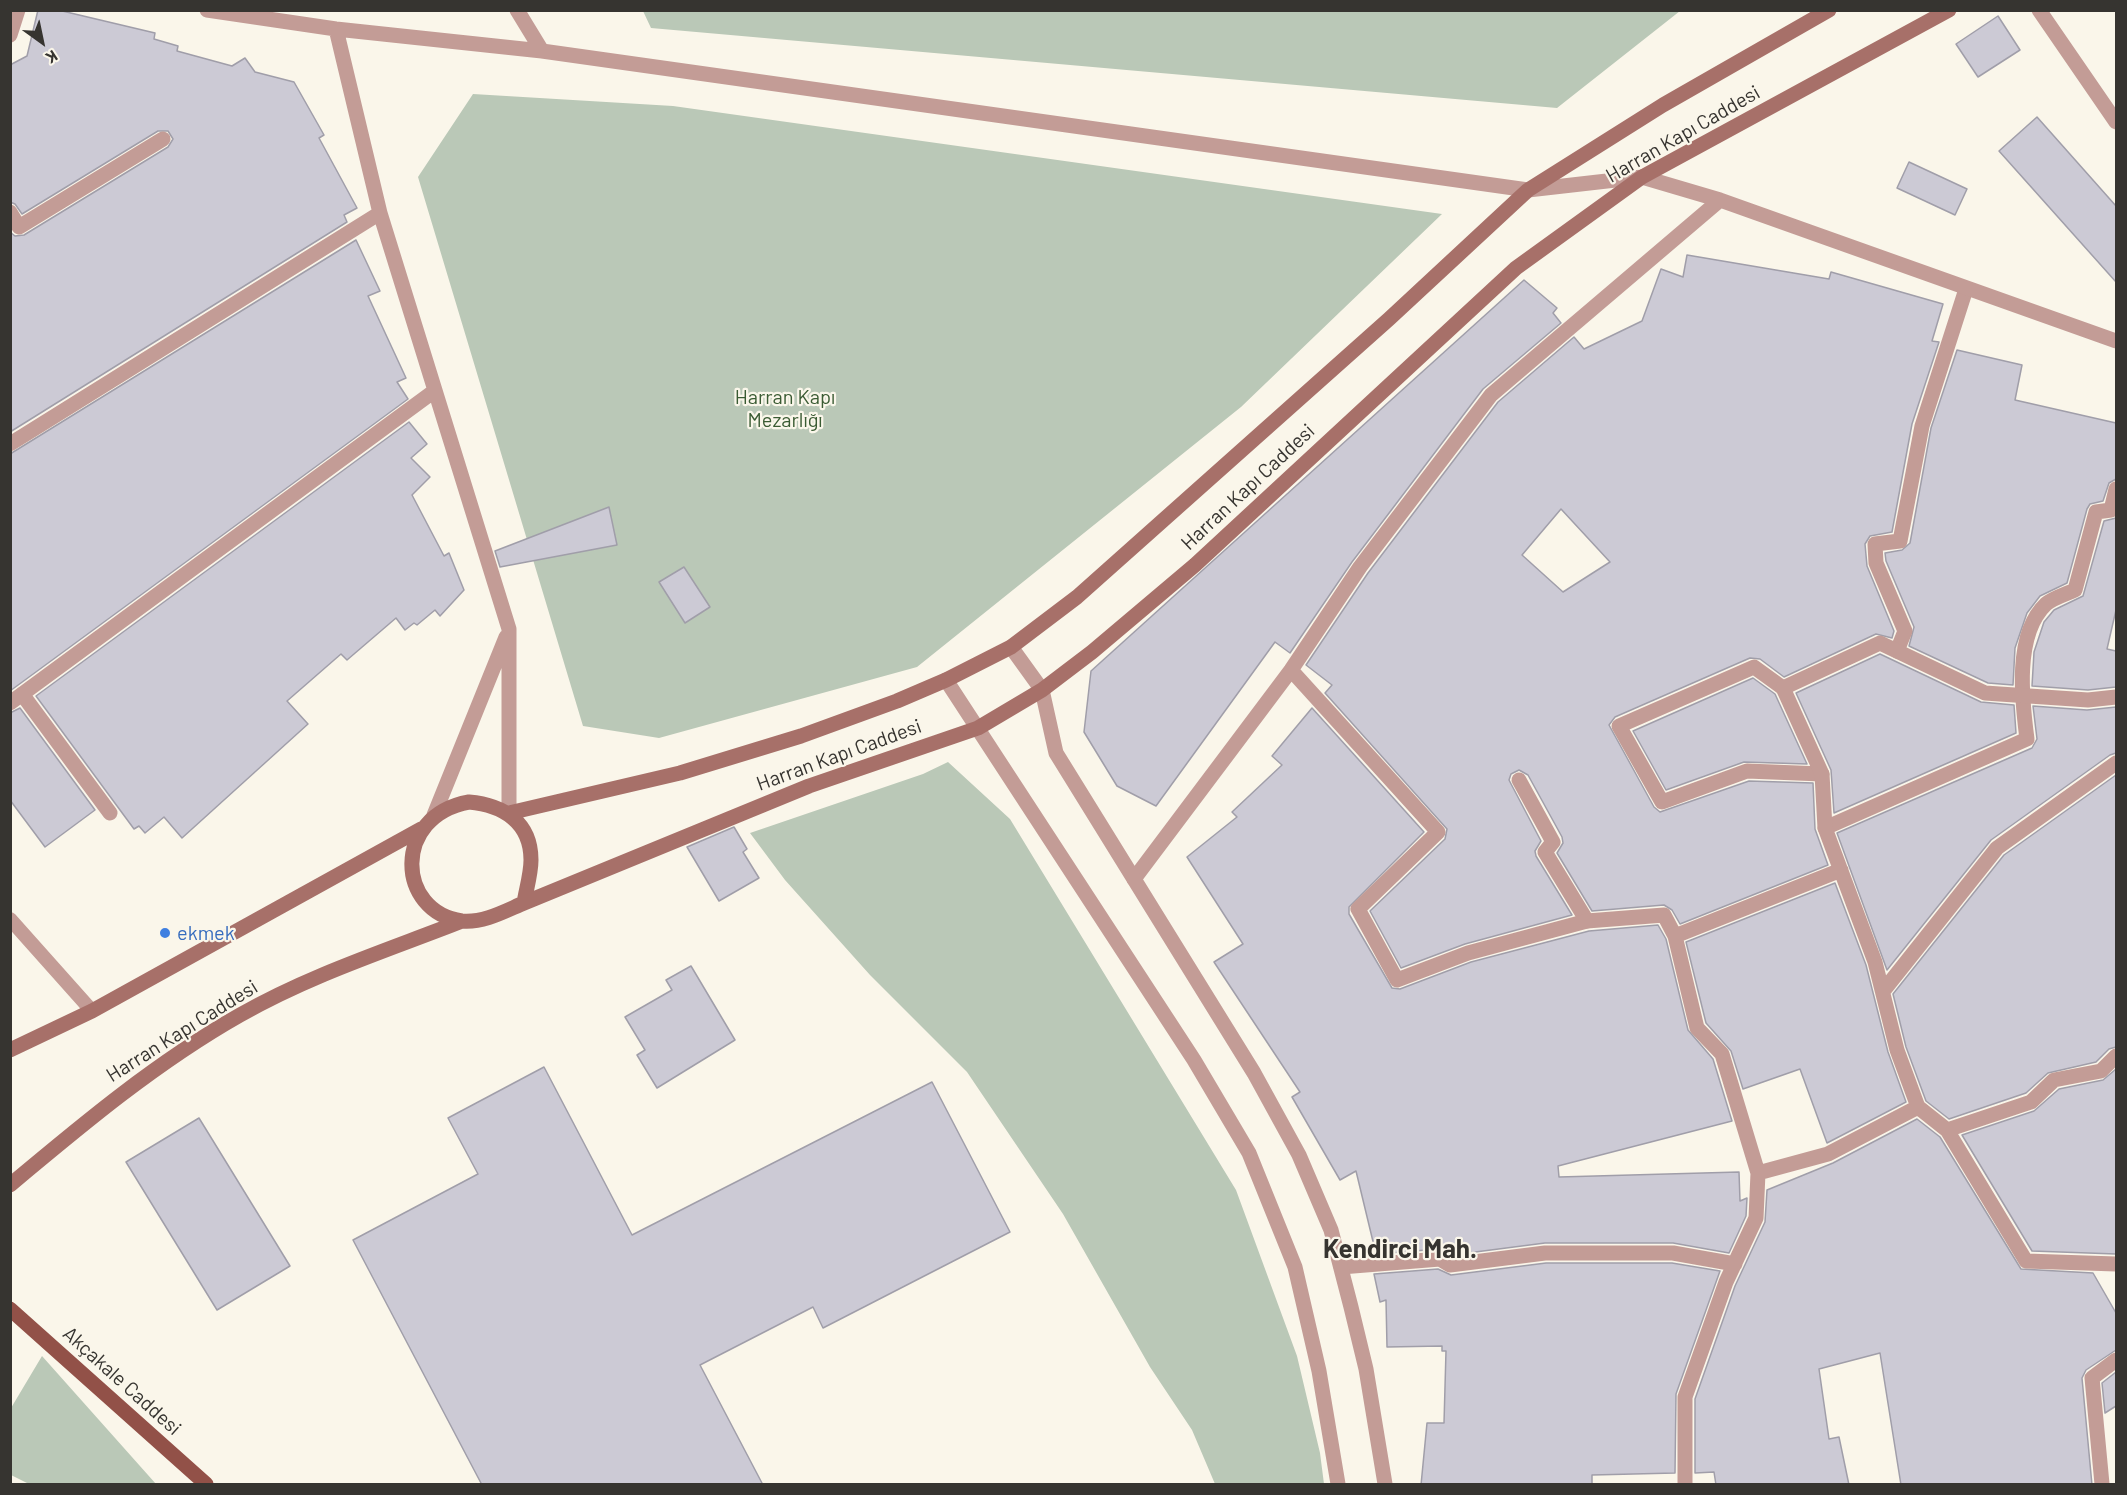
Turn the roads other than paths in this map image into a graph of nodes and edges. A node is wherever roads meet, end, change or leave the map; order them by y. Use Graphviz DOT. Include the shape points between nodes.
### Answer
graph roads {
  1 [pos="18,10"];
  2 [pos="517,10"];
  3 [pos="1829,10"];
  4 [pos="1949,10"];
  5 [pos="2039,10"];
  6 [pos="213,11"];
  7 [pos="336,29"];
  8 [pos="10,35"];
  9 [pos="542,51"];
  10 [pos="2116,122"];
  11 [pos="163,139"];
  12 [pos="1641,177"];
  13 [pos="1528,190"];
  14 [pos="1720,201"];
  15 [pos="10,212"];
  16 [pos="380,213"];
  17 [pos="1966,289"];
  18 [pos="2116,341"];
  19 [pos="433,392"];
  20 [pos="10,444"];
  21 [pos="2116,489"];
  22 [pos="509,628"];
  23 [pos="1011,646"];
  24 [pos="1897,651"];
  25 [pos="1291,670"];
  26 [pos="946,680"];
  27 [pos="1783,688"];
  28 [pos="1042,690"];
  29 [pos="2021,697"];
  30 [pos="16,698"];
  31 [pos="2116,698"];
  32 [pos="978,728"];
  33 [pos="2116,763"];
  34 [pos="1822,774"];
  35 [pos="1519,780"];
  36 [pos="110,813"];
  37 [pos="509,813"];
  38 [pos="434,815"];
  39 [pos="1825,828"];
  40 [pos="421,829"];
  41 [pos="1841,870"];
  42 [pos="1134,879"];
  43 [pos="524,903"];
  44 [pos="10,919"];
  45 [pos="462,921"];
  46 [pos="1587,921"];
  47 [pos="1675,936"];
  48 [pos="1884,990"];
  49 [pos="92,1011"];
  50 [pos="10,1050"];
  51 [pos="2116,1056"];
  52 [pos="1918,1107"];
  53 [pos="1947,1130"];
  54 [pos="1758,1173"];
  55 [pos="10,1185"];
  56 [pos="1735,1264"];
  57 [pos="2116,1264"];
  58 [pos="1341,1267"];
  59 [pos="10,1309"];
  60 [pos="2116,1360"];
  61 [pos="206,1485"];
  62 [pos="1338,1485"];
  63 [pos="1384,1485"];
  64 [pos="1685,1485"];
  65 [pos="2102,1485"];
  1 -- 8 [label="street"];
  2 -- 9 [label="street"];
  3 -- 13 [label="main road, Harran Kapı Caddesi" via="1663,105"];
  4 -- 12 [label="main road, Harran Kapı Caddesi"];
  5 -- 10 [label="street"];
  6 -- 7 [label="street"];
  7 -- 9 [label="street"];
  7 -- 16 [label="street"];
  9 -- 13 [label="street"];
  11 -- 15 [label="street" via="19,227"];
  12 -- 13 [label="street"];
  12 -- 14 [label="street"];
  12 -- 28 [label="main road, Harran Kapı Caddesi" via="1516,268 1195,565"];
  13 -- 23 [label="main road, Harran Kapı Caddesi" via="1077,597"];
  14 -- 17 [label="street"];
  14 -- 25 [label="street" via="1491,395 1360,567"];
  16 -- 19 [label="street"];
  16 -- 20 [label="street"];
  17 -- 18 [label="street"];
  17 -- 24 [label="street" via="1922,426 1900,541 1875,544 1876,563 1905,631"];
  19 -- 22 [label="street"];
  19 -- 30 [label="street"];
  21 -- 29 [label="street" via="2111,510 2096,512 2075,590 2046,604 2027,635"];
  22 -- 37 [label="street"];
  22 -- 38 [label="street"];
  23 -- 26 [label="main road, Harran Kapı Caddesi"];
  23 -- 28 [label="street"];
  24 -- 27 [label="street" via="1880,643"];
  24 -- 29 [label="street" via="1985,693"];
  25 -- 42 [label="street"];
  25 -- 46 [label="street" via="1438,831 1358,909 1397,980 1468,953"];
  26 -- 32 [label="street"];
  26 -- 37 [label="main road, Harran Kapı Caddesi" via="801,736 680,773"];
  27 -- 34 [label="street"];
  27 -- 34 [label="street" via="1754,667 1619,726 1662,802 1747,771"];
  28 -- 32 [label="main road, Harran Kapı Caddesi"];
  28 -- 42 [label="street" via="1056,753"];
  29 -- 31 [label="street"];
  29 -- 39 [label="street" via="2027,739"];
  30 -- 36 [label="street"];
  32 -- 43 [label="main road, Harran Kapı Caddesi" via="810,786"];
  32 -- 62 [label="street" via="1194,1060 1249,1153 1295,1267 1319,1371"];
  33 -- 48 [label="street" via="1997,848"];
  34 -- 39 [label="street"];
  35 -- 46 [label="street" via="1552,842 1545,852"];
  37 -- 38 [label="main road" via="488,803 469,802 450,805"];
  37 -- 43 [label="main road" via="528,841 531,861"];
  38 -- 40 [label="main road"];
  39 -- 41 [label="street"];
  40 -- 45 [label="main road" via="412,855 415,883 426,901 442,914"];
  40 -- 49 [label="main road"];
  41 -- 47 [label="street"];
  41 -- 48 [label="street"];
  42 -- 58 [label="street" via="1254,1073 1299,1155 1331,1230"];
  43 -- 45 [label="main road" via="483,920"];
  44 -- 49 [label="lane"];
  45 -- 55 [label="main road, Harran Kapı Caddesi" via="320,976 240,1015 116,1096"];
  46 -- 47 [label="street" via="1664,915"];
  47 -- 54 [label="street" via="1696,1028 1722,1054"];
  48 -- 52 [label="street" via="1897,1050"];
  49 -- 50 [label="main road"];
  51 -- 53 [label="street" via="2101,1071 2054,1080 2031,1102"];
  52 -- 53 [label="street"];
  52 -- 54 [label="street" via="1828,1154"];
  53 -- 57 [label="street" via="2026,1261"];
  54 -- 56 [label="street" via="1756,1218"];
  56 -- 58 [label="street" via="1673,1253 1545,1253 1450,1265 1440,1259"];
  56 -- 64 [label="street" via="1685,1397"];
  58 -- 63 [label="street" via="1366,1370"];
  59 -- 61 [label="main road, Akçakale Caddesi"];
  60 -- 65 [label="street" via="2092,1378"];
}
